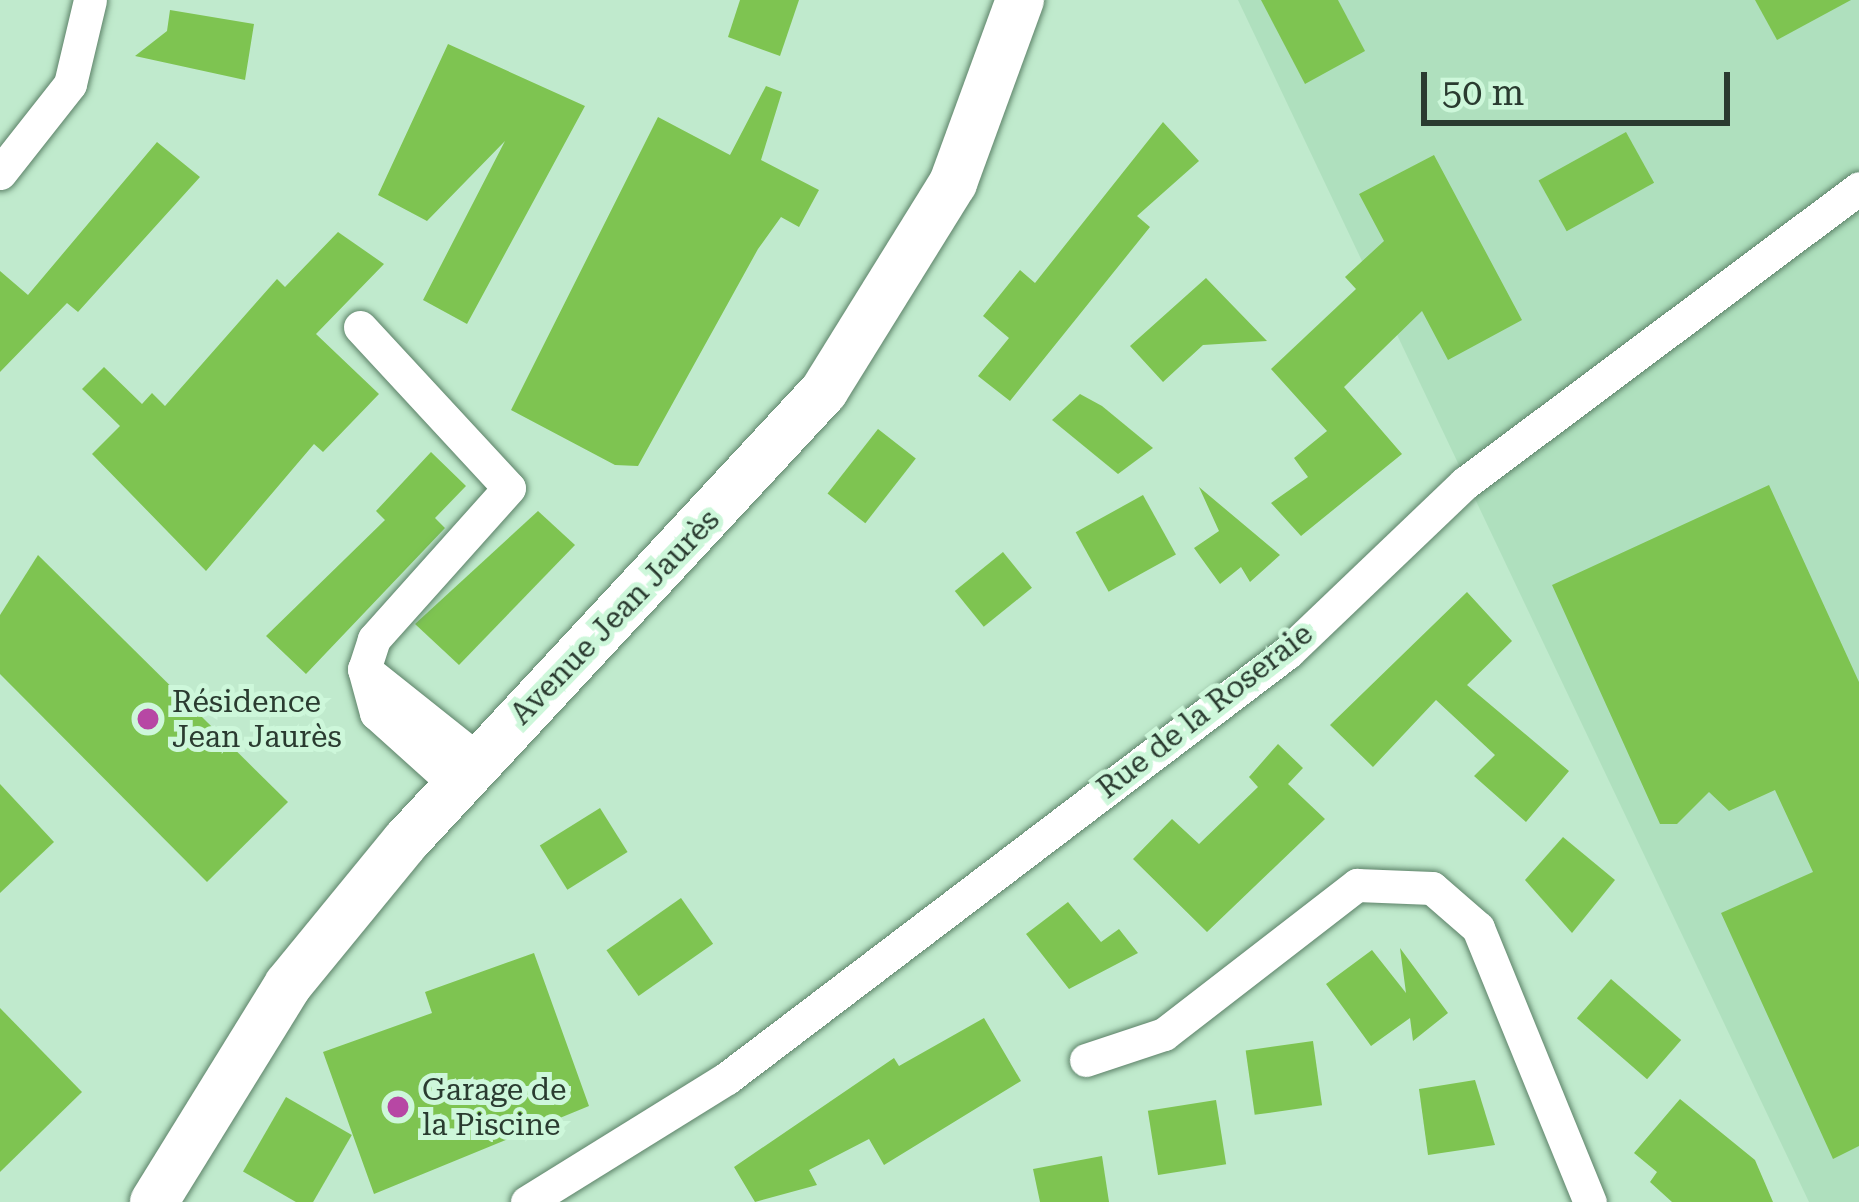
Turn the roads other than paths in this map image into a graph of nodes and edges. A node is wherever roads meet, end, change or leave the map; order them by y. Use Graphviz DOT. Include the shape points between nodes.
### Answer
graph roads {
  1 [pos="90,0"];
  2 [pos="1020,0"];
  3 [pos="0,173"];
  4 [pos="1859,188"];
  5 [pos="360,327"];
  6 [pos="467,772"];
  7 [pos="1086,1060"];
  8 [pos="154,1202"];
  9 [pos="527,1202"];
  10 [pos="1590,1202"];
  1 -- 3 [label="street" via="70,84"];
  2 -- 6 [label="main road, Avenue Jean Jaurès" via="953,183 824,391"];
  4 -- 9 [label="street, Rue de la Roseraie" via="1465,483 1288,652 727,1078"];
  5 -- 6 [label="street" via="509,488 374,639 364,669"];
  6 -- 8 [label="main road, Avenue Jean Jaurès" via="288,985"];
  7 -- 10 [label="street" via="1164,1034 1357,885 1432,888 1478,928"];
}
